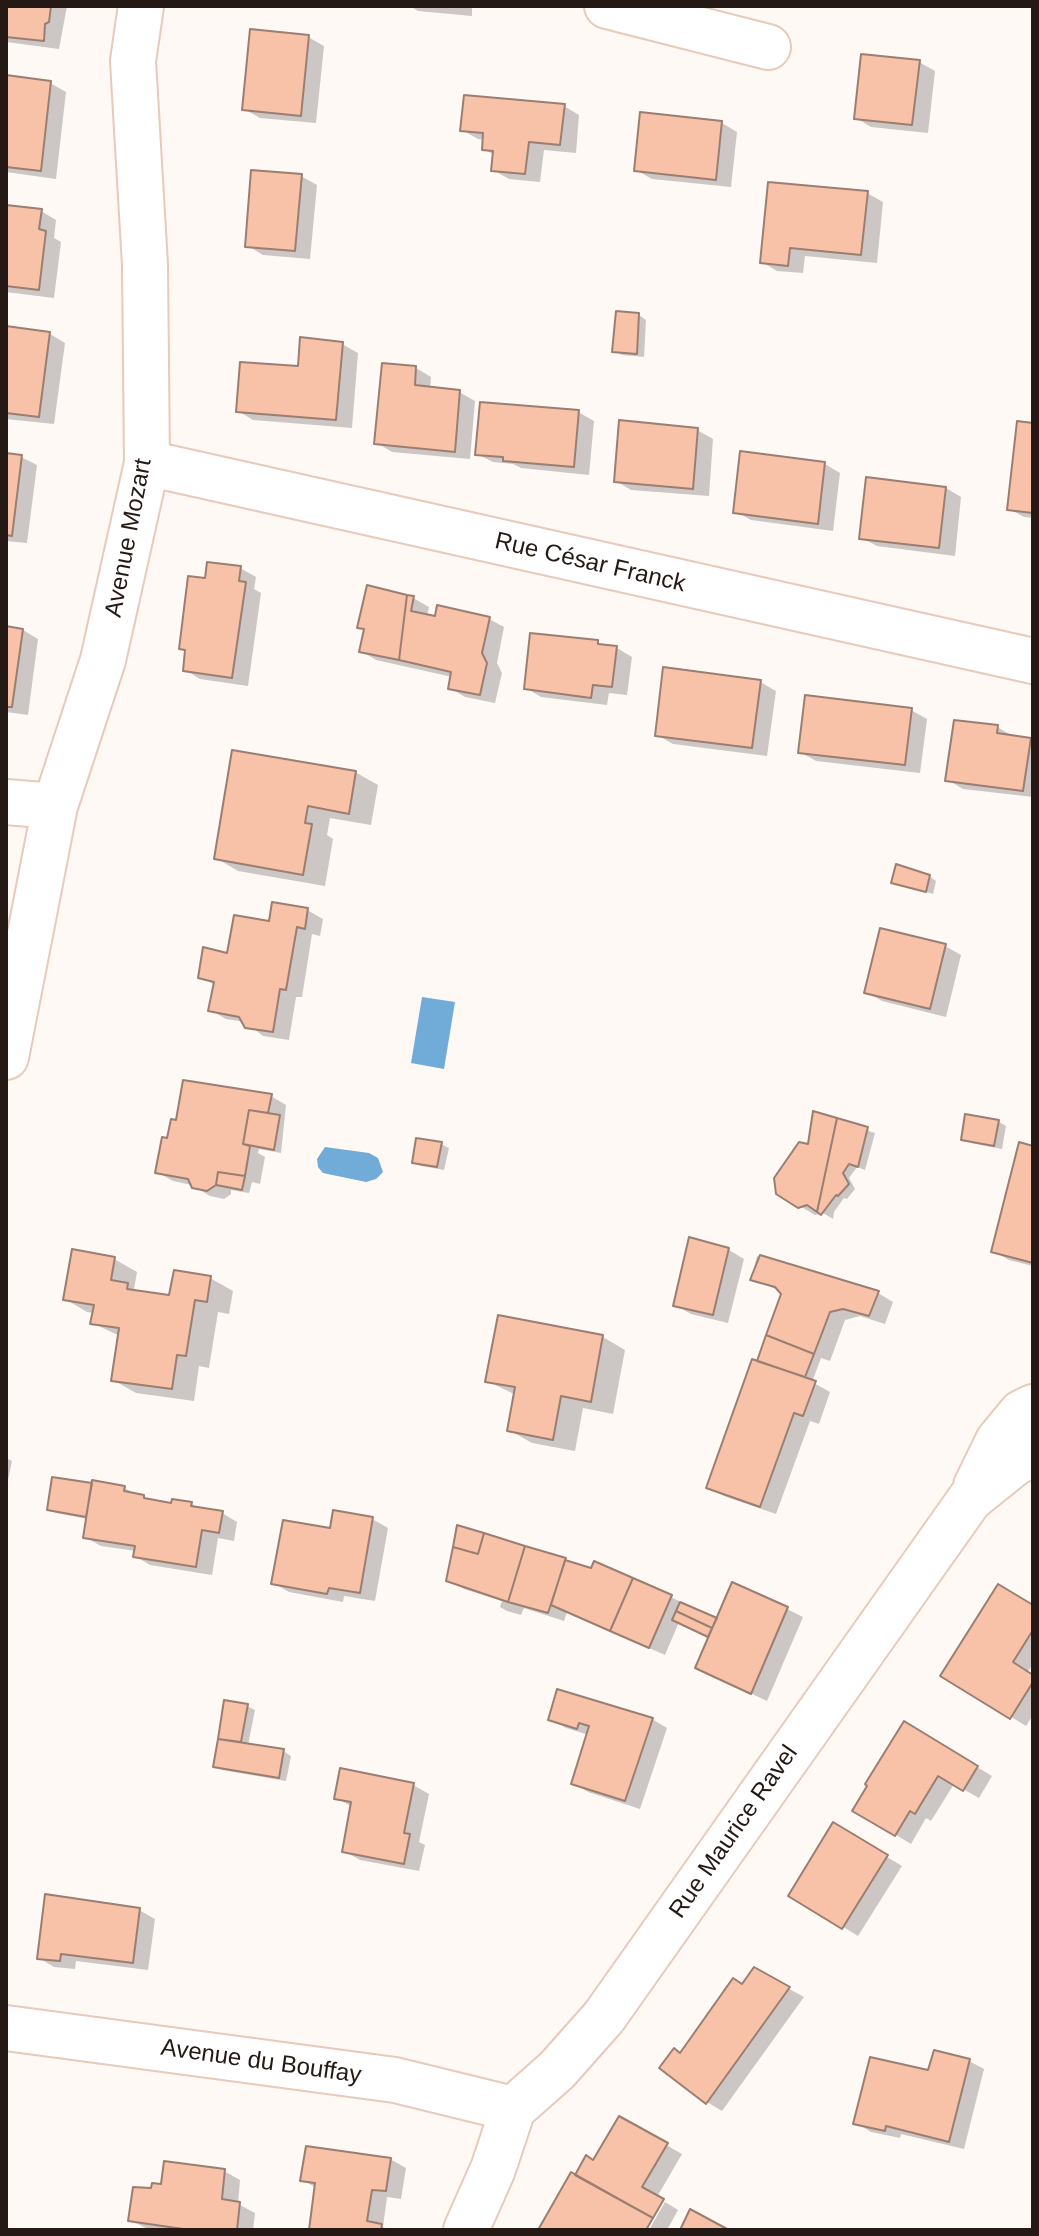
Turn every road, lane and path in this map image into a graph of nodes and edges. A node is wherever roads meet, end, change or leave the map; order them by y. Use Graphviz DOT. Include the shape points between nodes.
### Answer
graph roads {
  1 [pos="141,6"];
  2 [pos="607,6"];
  3 [pos="768,47"];
  4 [pos="147,463"];
  5 [pos="1033,661"];
  6 [pos="6,802"];
  7 [pos="55,806"];
  8 [pos="6,1057"];
  9 [pos="1033,1407"];
  10 [pos="1033,1454"];
  11 [pos="970,1499"];
  12 [pos="6,2028"];
  13 [pos="513,2109"];
  14 [pos="466,2230"];
  1 -- 4 [label="street, Avenue Mozart" via="133,61 145,265"];
  2 -- 3 [label="street"];
  4 -- 5 [label="street, Rue César Franck"];
  4 -- 7 [label="street, Avenue Mozart" via="103,660"];
  6 -- 7 [label="street"];
  7 -- 8 [label="street, Avenue Mozart"];
  9 -- 11 [label="street" via="1021,1413 998,1441"];
  10 -- 11 [label="street, Rue Maurice Ravel"];
  11 -- 13 [label="street, Rue Maurice Ravel" via="604,2017"];
  12 -- 13 [label="street, Avenue du Bouffay" via="395,2080"];
  13 -- 14 [label="street"];
}
